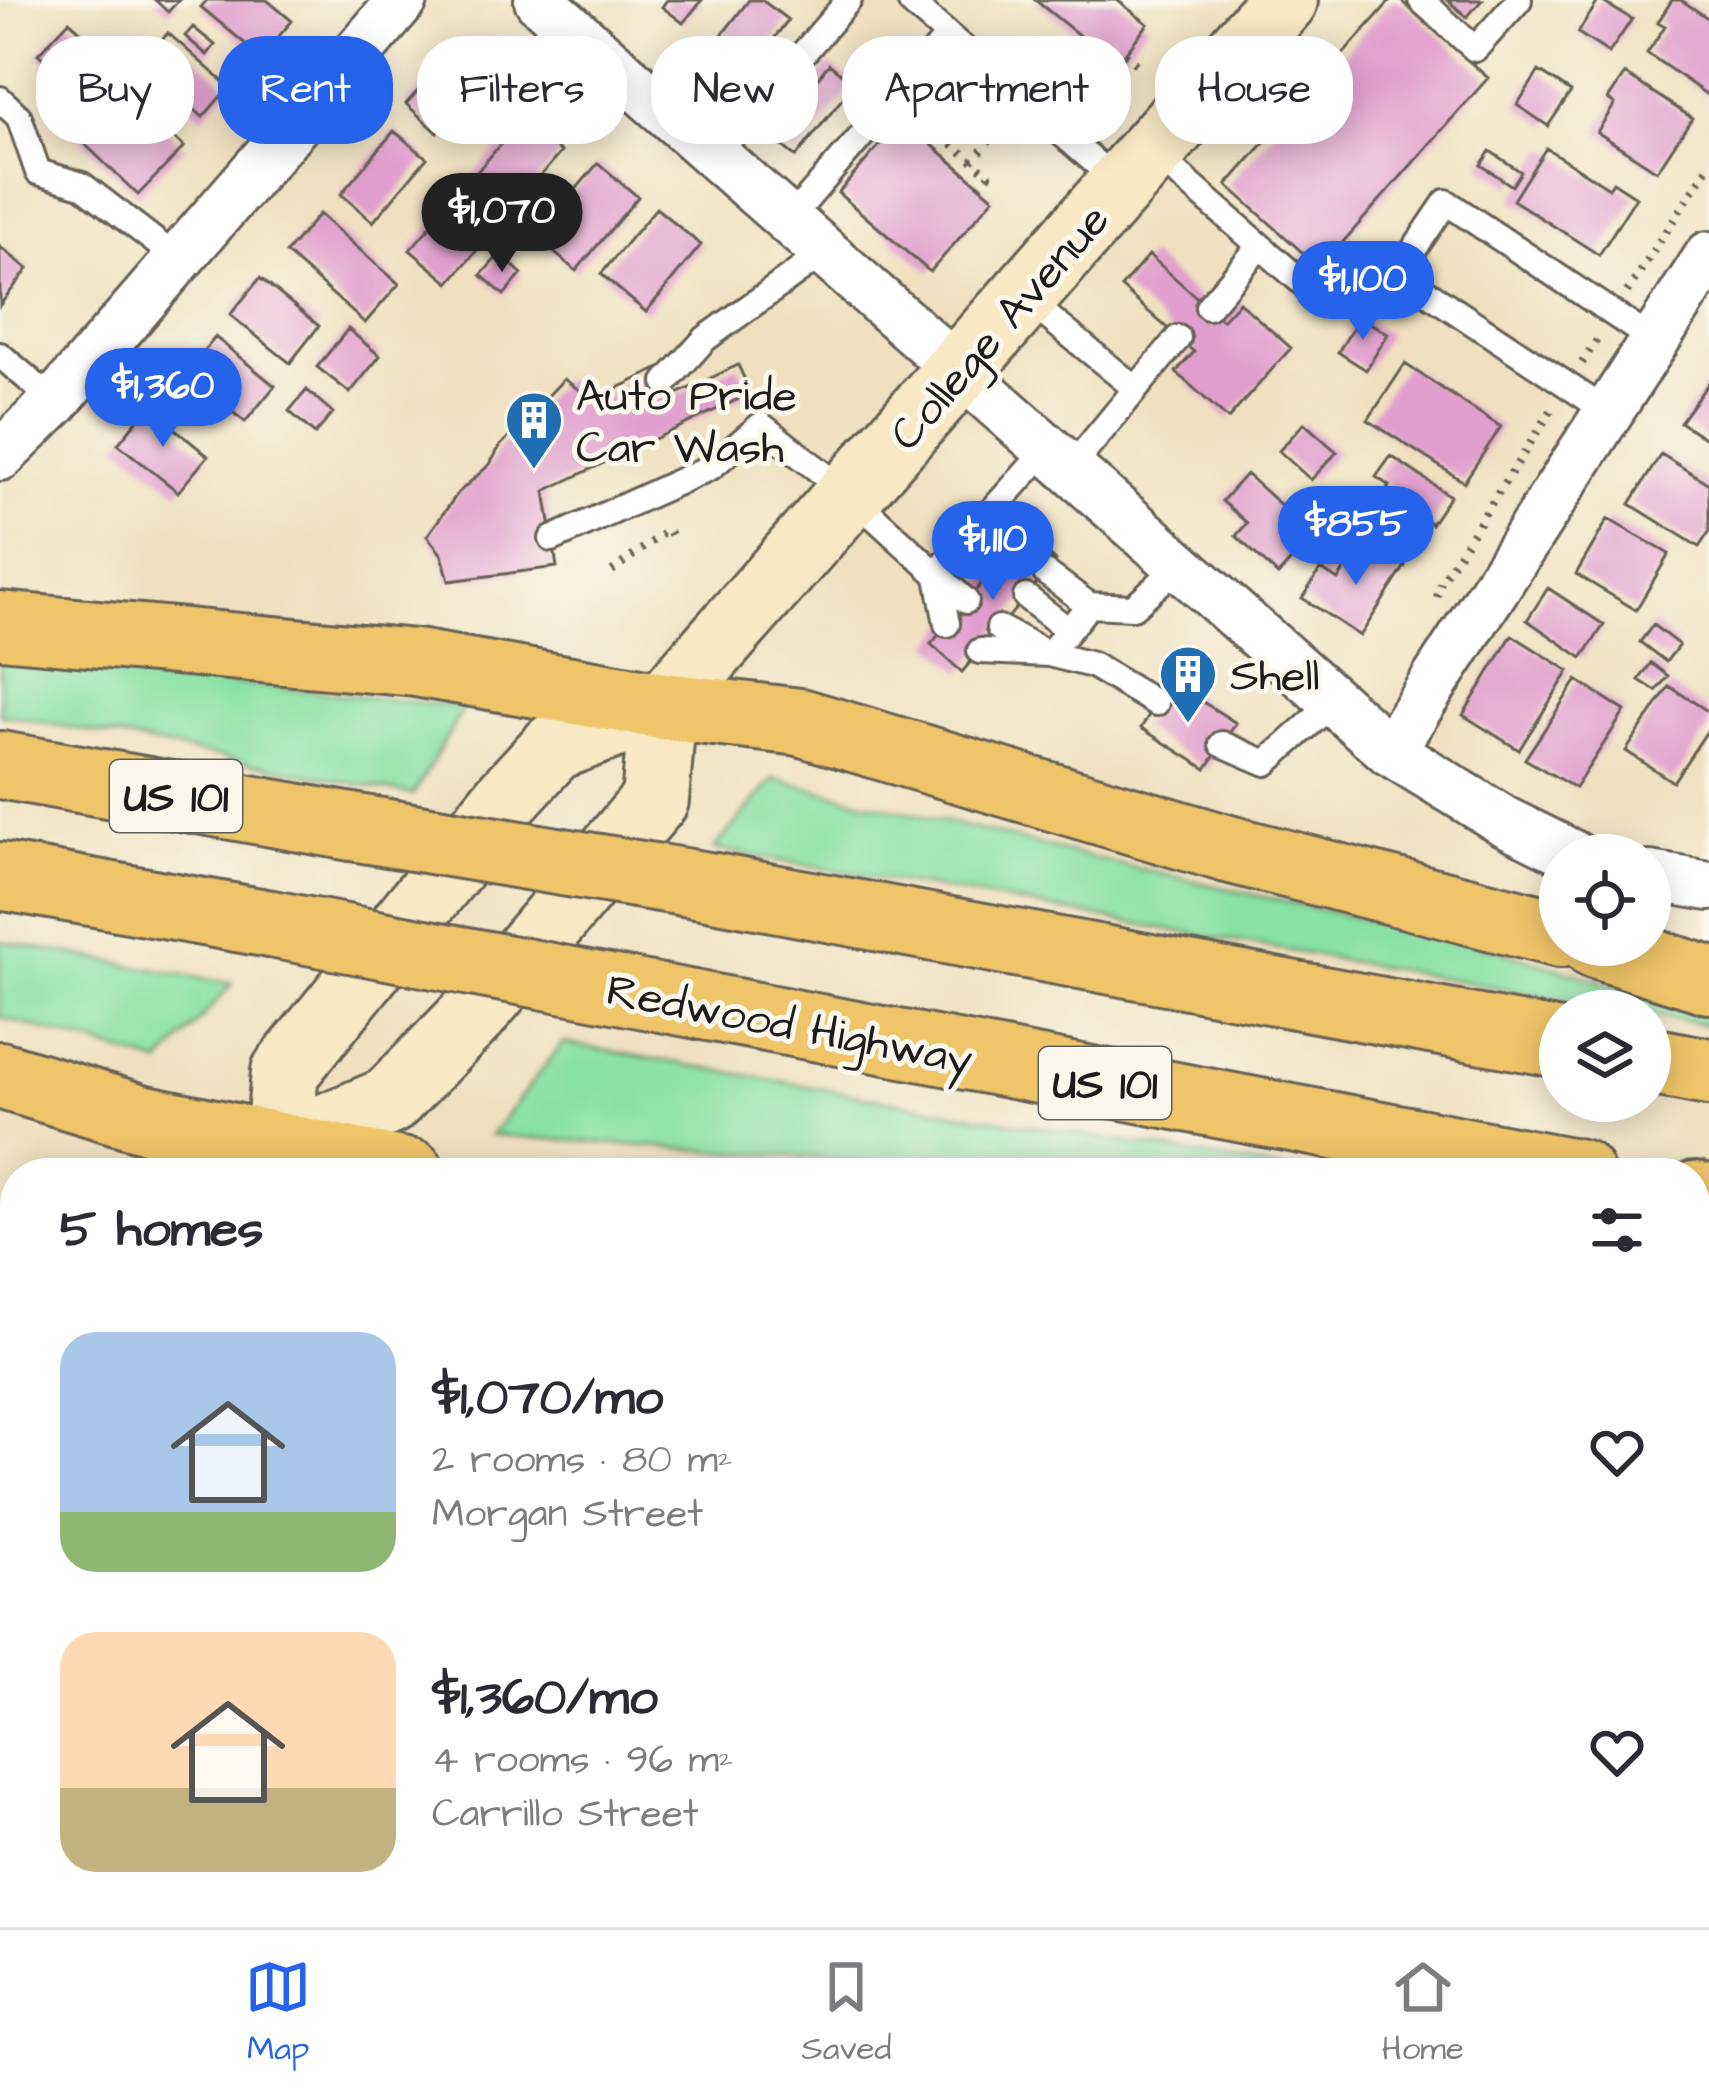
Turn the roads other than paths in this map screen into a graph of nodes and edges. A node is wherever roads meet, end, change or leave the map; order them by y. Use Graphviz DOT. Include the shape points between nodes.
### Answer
graph roads {
  1 [pos="403,0"];
  2 [pos="539,0"];
  3 [pos="849,0"];
  4 [pos="1284,0"];
  5 [pos="1421,0"];
  6 [pos="1520,0"];
  7 [pos="911,3"];
  8 [pos="948,36"];
  9 [pos="0,99"];
  10 [pos="855,144"];
  11 [pos="1103,144"];
  12 [pos="716,155"];
  13 [pos="1137,168"];
  14 [pos="788,221"];
  15 [pos="1260,246"];
  16 [pos="825,252"];
  17 [pos="1709,256"];
  18 [pos="178,259"];
  19 [pos="1023,297"];
  20 [pos="1322,300"];
  21 [pos="1208,307"];
  22 [pos="1178,338"];
  23 [pos="1654,341"];
  24 [pos="0,355"];
  25 [pos="957,369"];
  26 [pos="666,382"];
  27 [pos="1136,389"];
  28 [pos="55,402"];
  29 [pos="1608,412"];
  30 [pos="0,455"];
  31 [pos="1059,459"];
  32 [pos="849,494"];
  33 [pos="983,520"];
  34 [pos="552,538"];
  35 [pos="1014,545"];
  36 [pos="959,548"];
  37 [pos="1179,566"];
  38 [pos="937,572"];
  39 [pos="992,572"];
  40 [pos="1046,573"];
  41 [pos="1026,596"];
  42 [pos="966,601"];
  43 [pos="1089,605"];
  44 [pos="947,624"];
  45 [pos="0,625"];
  46 [pos="999,628"];
  47 [pos="1067,629"];
  48 [pos="980,651"];
  49 [pos="1049,654"];
  50 [pos="1334,702"];
  51 [pos="1156,703"];
  52 [pos="663,706"];
  53 [pos="1222,744"];
  54 [pos="1390,751"];
  55 [pos="0,765"];
  56 [pos="1539,838"];
  57 [pos="0,876"];
  58 [pos="1671,880"];
  59 [pos="1709,886"];
  60 [pos="1539,929"];
  61 [pos="1663,966"];
  62 [pos="1709,980"];
  63 [pos="1539,1040"];
  64 [pos="1671,1065"];
  65 [pos="1709,1072"];
  66 [pos="0,1075"];
  67 [pos="260,1158"];
  68 [pos="266,1158"];
  69 [pos="270,1158"];
  70 [pos="1501,1158"];
  1 -- 18 [label="street"];
  2 -- 12 [label="street"];
  3 -- 12 [label="lane"];
  4 -- 13 [label="main road, College Avenue"];
  5 -- 6 [label="lane" via="1475,49"];
  7 -- 8 [label="lane"];
  9 -- 18 [label="lane" via="20,117 38,172 82,185"];
  10 -- 14 [label="lane"];
  11 -- 13 [label="lane"];
  12 -- 14 [label="street"];
  13 -- 15 [label="lane"];
  13 -- 19 [label="main road, College Avenue"];
  14 -- 16 [label="street"];
  15 -- 20 [label="lane"];
  15 -- 21 [label="lane"];
  16 -- 25 [label="street"];
  16 -- 26 [label="lane" via="705,339"];
  17 -- 23 [label="street"];
  18 -- 28 [label="street"];
  19 -- 25 [label="main road, College Avenue"];
  19 -- 27 [label="lane"];
  22 -- 27 [label="lane"];
  23 -- 29 [label="street"];
  23 -- 29 [label="lane" via="1446,202 1398,273"];
  24 -- 28 [label="lane"];
  25 -- 31 [label="street"];
  25 -- 32 [label="main road, College Avenue"];
  27 -- 31 [label="lane"];
  28 -- 30 [label="street"];
  29 -- 54 [label="street"];
  31 -- 33 [label="lane"];
  31 -- 37 [label="street"];
  32 -- 34 [label="lane" via="761,425 711,467"];
  32 -- 38 [label="lane"];
  32 -- 52 [label="main road, College Avenue"];
  33 -- 35 [label="lane"];
  33 -- 36 [label="lane"];
  36 -- 38 [label="lane"];
  36 -- 39 [label="lane"];
  37 -- 43 [label="lane" via="1133,607"];
  37 -- 50 [label="street"];
  38 -- 42 [label="lane"];
  38 -- 44 [label="lane"];
  40 -- 43 [label="lane"];
  41 -- 47 [label="lane"];
  43 -- 47 [label="lane"];
  45 -- 52 [label="highway" via="416,663"];
  46 -- 49 [label="lane"];
  47 -- 49 [label="lane"];
  48 -- 49 [label="lane"];
  49 -- 51 [label="lane" via="1092,665"];
  50 -- 53 [label="lane" via="1266,764"];
  50 -- 54 [label="street"];
  52 -- 60 [label="highway" via="800,722 1228,849"];
  52 -- 68 [label="main road, College Avenue" via="554,747 505,800 285,1072"];
  52 -- 69 [label="main road" via="656,800 475,1013 389,1101"];
  54 -- 56 [label="street"];
  55 -- 63 [label="highway, US 101, bridge"];
  57 -- 70 [label="highway, Redwood Highway / US 101, bridge"];
  58 -- 59 [label="street"];
  61 -- 62 [label="highway"];
  64 -- 65 [label="highway"];
  66 -- 67 [label="highway"];
}
